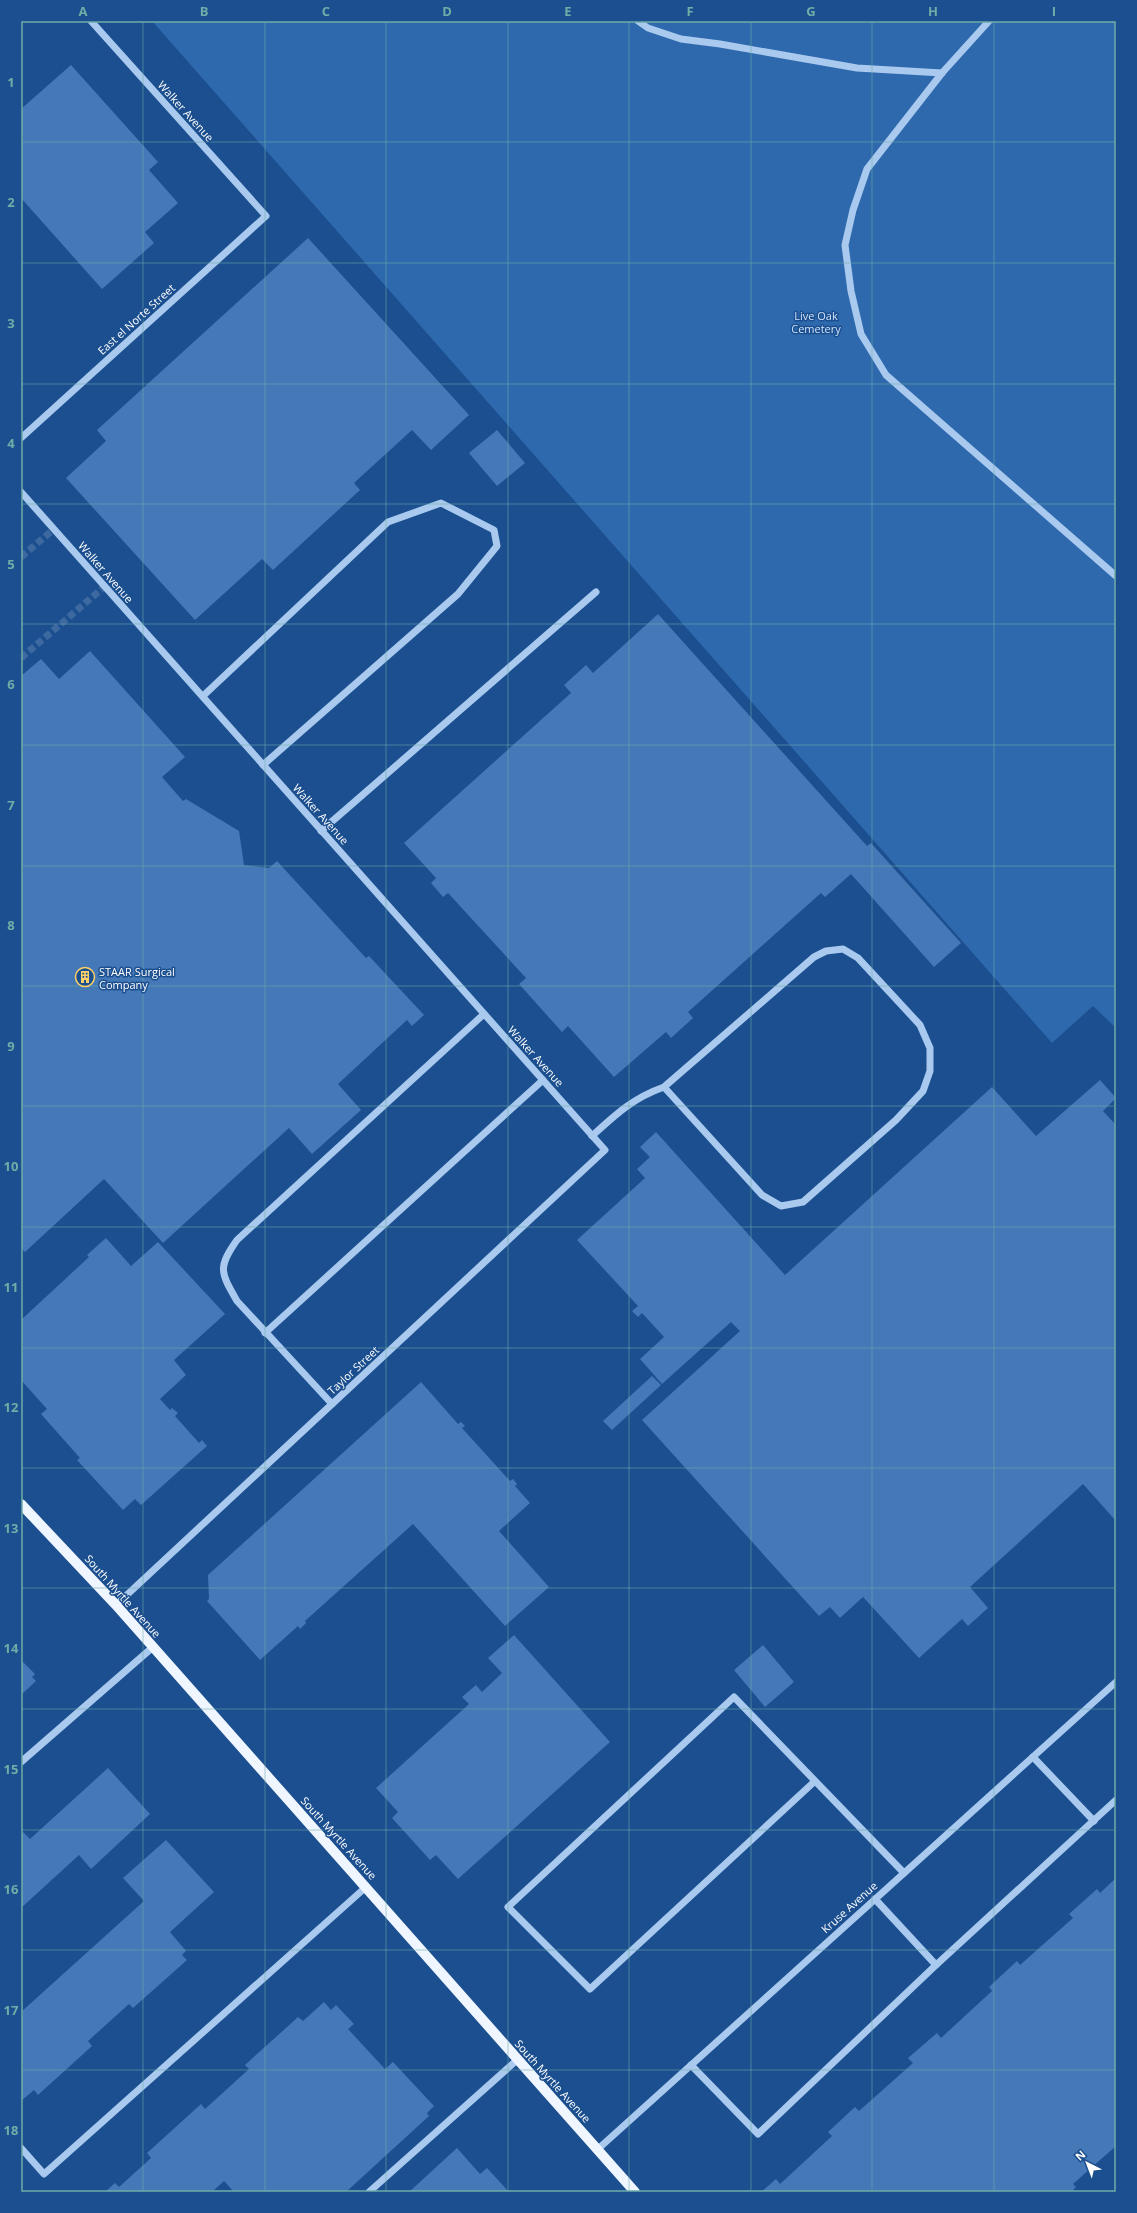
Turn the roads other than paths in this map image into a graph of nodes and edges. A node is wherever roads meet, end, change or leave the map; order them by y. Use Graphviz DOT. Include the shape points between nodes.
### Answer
graph roads {
  1 [pos="91,21"];
  2 [pos="638,21"];
  3 [pos="989,21"];
  4 [pos="942,73"];
  5 [pos="266,216"];
  6 [pos="21,438"];
  7 [pos="21,492"];
  8 [pos="1116,576"];
  9 [pos="596,592"];
  10 [pos="202,696"];
  11 [pos="263,765"];
  12 [pos="322,831"];
  13 [pos="484,1014"];
  14 [pos="542,1080"];
  15 [pos="664,1087"];
  16 [pos="592,1136"];
  17 [pos="605,1150"];
  18 [pos="265,1333"];
  19 [pos="332,1404"];
  20 [pos="21,1504"];
  21 [pos="116,1605"];
  22 [pos="153,1647"];
  23 [pos="1116,1682"];
  24 [pos="1033,1757"];
  25 [pos="21,1762"];
  26 [pos="815,1781"];
  27 [pos="1116,1800"];
  28 [pos="1094,1820"];
  29 [pos="904,1873"];
  30 [pos="366,1887"];
  31 [pos="875,1899"];
  32 [pos="936,1965"];
  33 [pos="517,2060"];
  34 [pos="691,2065"];
  35 [pos="21,2148"];
  36 [pos="598,2149"];
  37 [pos="369,2192"];
  38 [pos="635,2192"];
  1 -- 5 [label="street, Walker Avenue"];
  2 -- 4 [label="street" via="648,28 681,39 857,68"];
  3 -- 4 [label="street"];
  4 -- 8 [label="street" via="867,169 853,210 844,246 861,334 886,375"];
  5 -- 6 [label="street, East el Norte Street"];
  7 -- 10 [label="street, Walker Avenue"];
  9 -- 12 [label="street"];
  10 -- 11 [label="street, Walker Avenue"];
  10 -- 11 [label="street" via="388,522 441,503 494,530 497,546 458,594"];
  11 -- 12 [label="street, Walker Avenue"];
  12 -- 13 [label="street, Walker Avenue"];
  13 -- 14 [label="street, Walker Avenue"];
  13 -- 18 [label="street" via="237,1240 224,1258 223,1270 227,1283 237,1301"];
  14 -- 16 [label="street, Walker Avenue"];
  14 -- 18 [label="street"];
  15 -- 15 [label="street" via="762,1195 780,1206 803,1202 923,1091 930,1071 930,1048 920,1025 858,958 843,949 826,951 814,956"];
  15 -- 16 [label="street" via="646,1093 624,1106"];
  16 -- 17 [label="street, Walker Avenue"];
  17 -- 19 [label="street, Taylor Street"];
  18 -- 19 [label="street"];
  19 -- 21 [label="street, Taylor Street"];
  20 -- 21 [label="main road, South Myrtle Avenue"];
  21 -- 22 [label="main road, South Myrtle Avenue"];
  22 -- 25 [label="street"];
  22 -- 30 [label="main road, South Myrtle Avenue"];
  23 -- 24 [label="street, Kruse Avenue"];
  24 -- 28 [label="street"];
  24 -- 29 [label="street, Kruse Avenue"];
  26 -- 26 [label="street" via="734,1697 508,1907 590,1989"];
  26 -- 29 [label="street"];
  27 -- 28 [label="street"];
  28 -- 32 [label="street"];
  29 -- 31 [label="street, Kruse Avenue"];
  30 -- 33 [label="main road, South Myrtle Avenue"];
  30 -- 35 [label="street" via="44,2174"];
  31 -- 32 [label="street"];
  31 -- 34 [label="street, Kruse Avenue"];
  32 -- 34 [label="street" via="758,2134"];
  33 -- 36 [label="main road, South Myrtle Avenue"];
  33 -- 37 [label="street"];
  34 -- 36 [label="street, Kruse Avenue"];
  36 -- 38 [label="main road, South Myrtle Avenue"];
}
